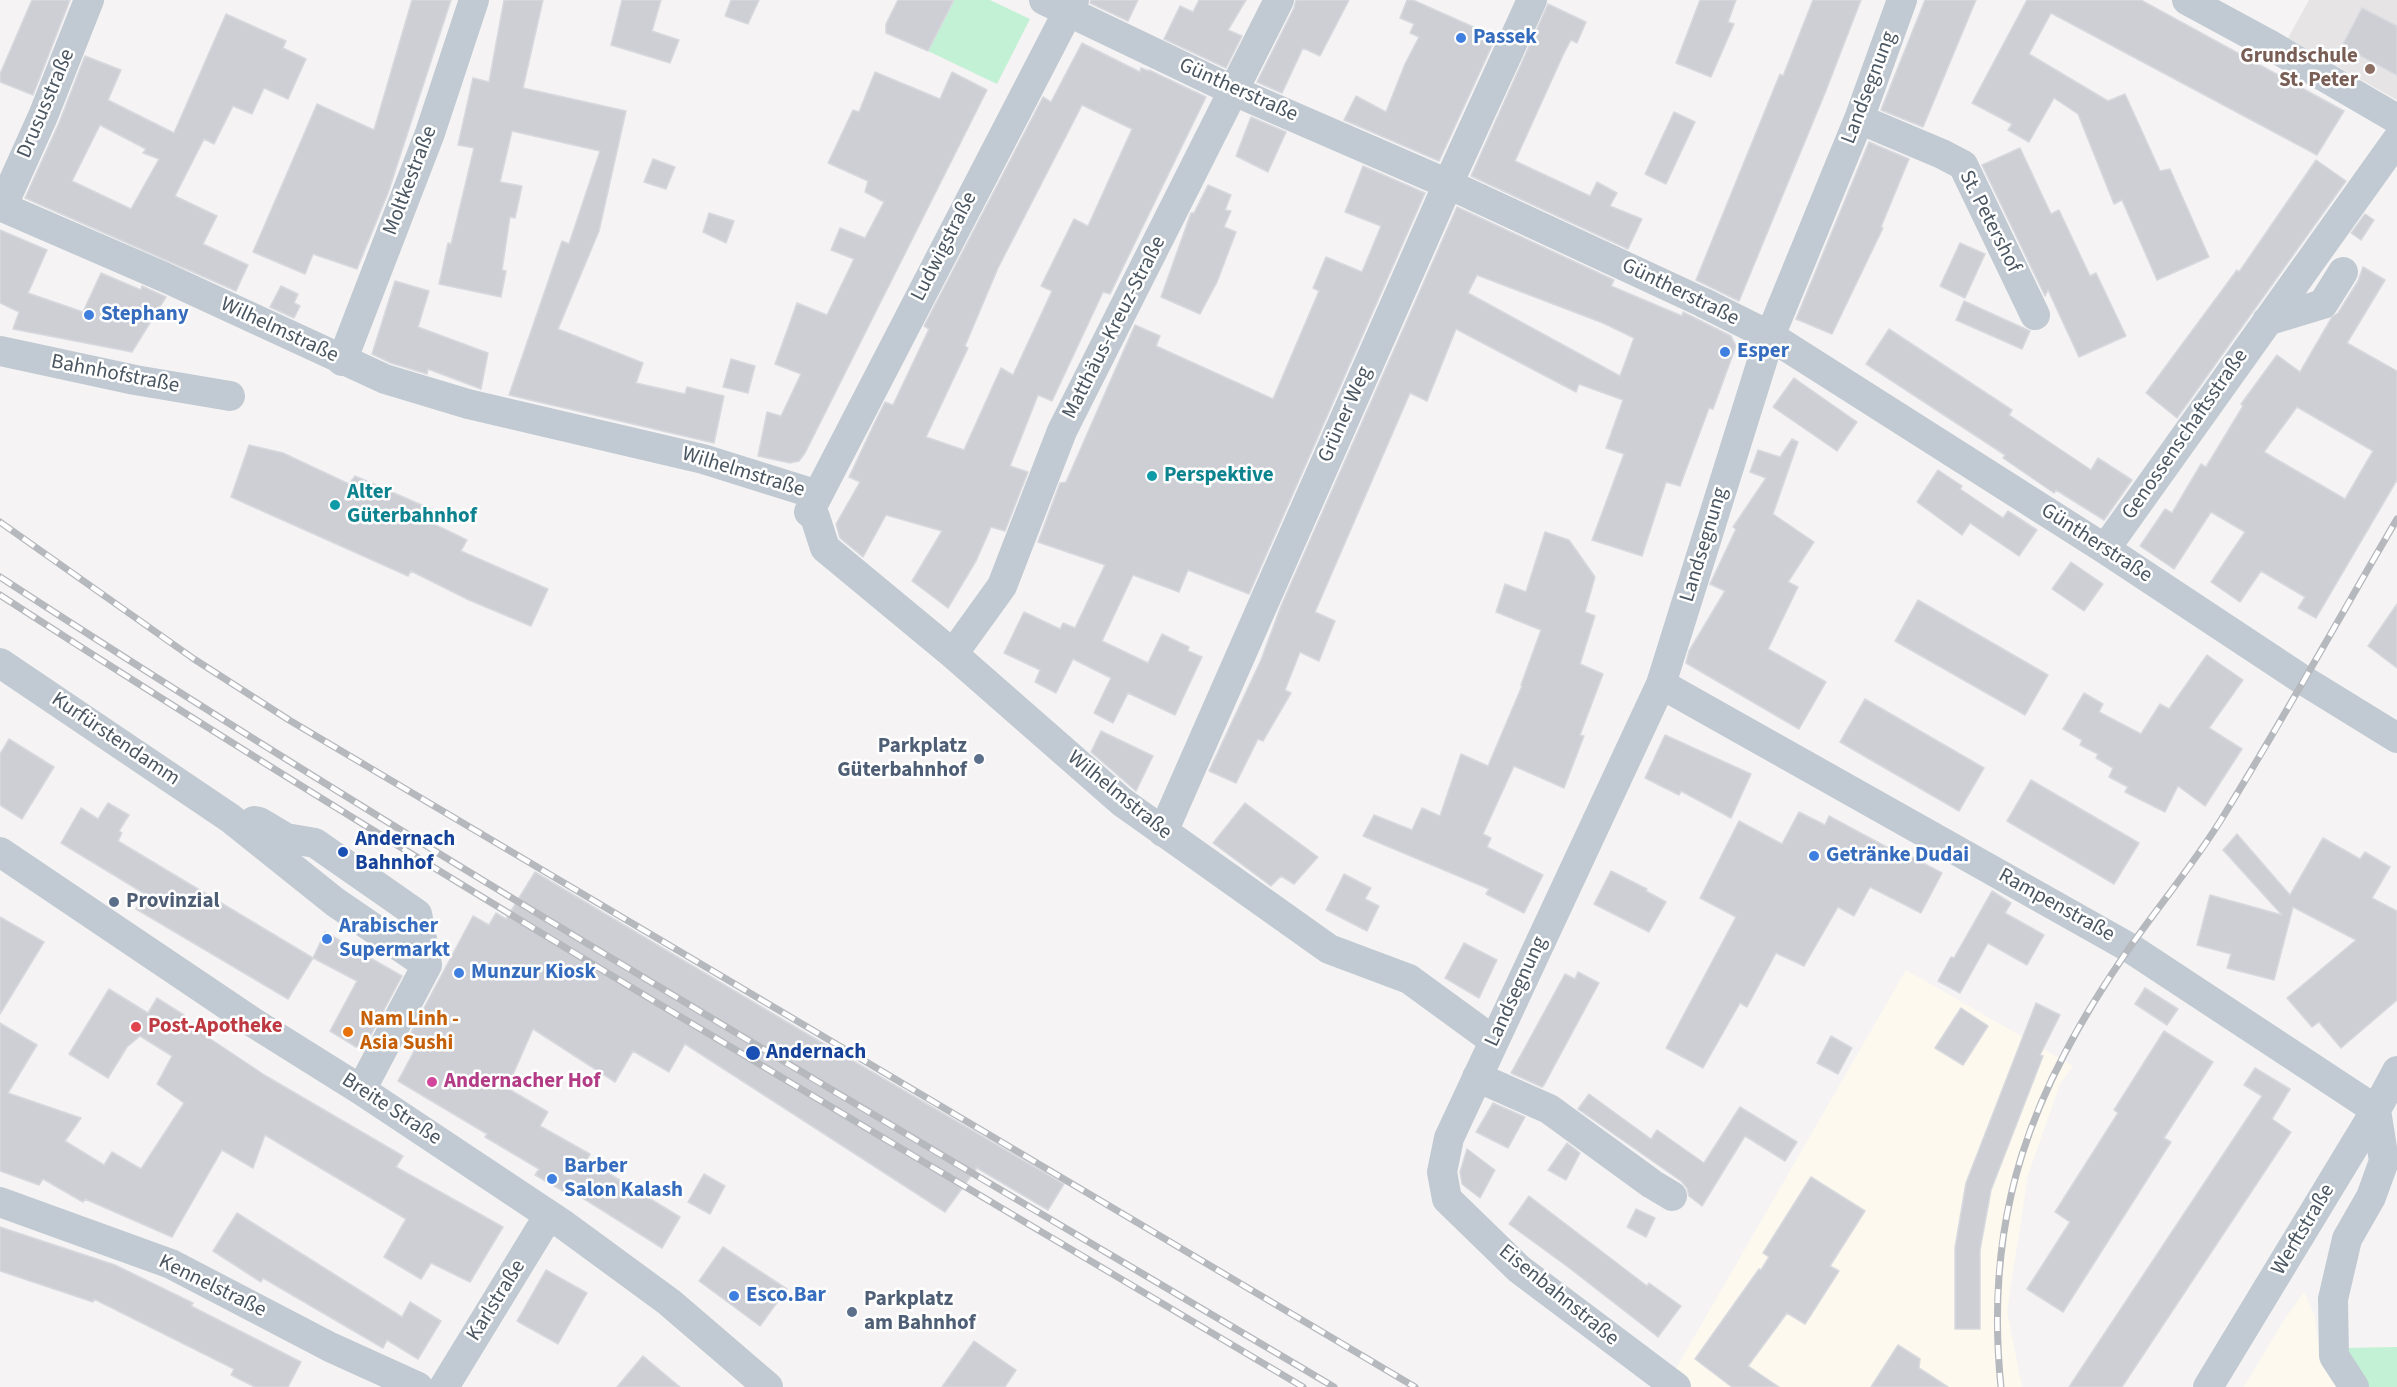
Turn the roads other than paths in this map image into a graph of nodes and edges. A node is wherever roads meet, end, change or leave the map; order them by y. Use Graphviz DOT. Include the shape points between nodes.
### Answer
graph roads {
  1 [pos="89,0"];
  2 [pos="474,0"];
  3 [pos="1279,0"];
  4 [pos="1532,0"];
  5 [pos="1902,0"];
  6 [pos="2187,0"];
  7 [pos="1062,4"];
  8 [pos="1234,91"];
  9 [pos="2397,119"];
  10 [pos="1859,120"];
  11 [pos="2397,140"];
  12 [pos="1448,184"];
  13 [pos="1,206"];
  14 [pos="2343,272"];
  15 [pos="2035,315"];
  16 [pos="2267,321"];
  17 [pos="1770,336"];
  18 [pos="0,351"];
  19 [pos="342,361"];
  20 [pos="230,396"];
  21 [pos="818,495"];
  22 [pos="2105,549"];
  23 [pos="953,654"];
  24 [pos="0,663"];
  25 [pos="1661,684"];
  26 [pos="2397,738"];
  27 [pos="1162,832"];
  28 [pos="0,852"];
  29 [pos="1494,1041"];
  30 [pos="2397,1071"];
  31 [pos="1477,1077"];
  32 [pos="361,1090"];
  33 [pos="2376,1110"];
  34 [pos="1672,1196"];
  35 [pos="1447,1198"];
  36 [pos="0,1202"];
  37 [pos="549,1215"];
  38 [pos="418,1387"];
  39 [pos="444,1387"];
  40 [pos="768,1387"];
  41 [pos="1676,1387"];
  42 [pos="2208,1387"];
  43 [pos="2354,1387"];
  1 -- 13 [label="street, Drususstraße" via="43,116"];
  2 -- 19 [label="street, Moltkestraße" via="430,133"];
  3 -- 8 [label="street, Matthäus-Kreuz-Straße"];
  4 -- 12 [label="street, Grüner Weg"];
  5 -- 10 [label="street, Landsegnung"];
  6 -- 9 [label="street"];
  7 -- 8 [label="street, Güntherstraße"];
  7 -- 21 [label="street, Ludwigstraße"];
  8 -- 12 [label="street, Güntherstraße"];
  8 -- 23 [label="street, Matthäus-Kreuz-Straße" via="1062,431 1002,586"];
  10 -- 15 [label="street, St. Petershof" via="1963,165"];
  10 -- 17 [label="street, Landsegnung"];
  11 -- 16 [label="street, Genossenschaftsstraße"];
  12 -- 17 [label="street, Güntherstraße"];
  12 -- 27 [label="street, Grüner Weg"];
  13 -- 19 [label="street, Wilhelmstraße"];
  14 -- 16 [label="street" via="2323,304"];
  16 -- 22 [label="street, Genossenschaftsstraße"];
  17 -- 22 [label="street, Güntherstraße"];
  17 -- 25 [label="street, Landsegnung"];
  18 -- 20 [label="street, Bahnhofstraße"];
  19 -- 21 [label="street, Wilhelmstraße" via="385,379 468,404 704,459"];
  21 -- 23 [label="street, Wilhelmstraße" via="809,512 815,517 825,548"];
  22 -- 26 [label="street, Güntherstraße"];
  23 -- 27 [label="street, Wilhelmstraße" via="1122,802"];
  24 -- 32 [label="street, Kurfürstendamm" via="230,818 259,822 286,838 315,843 417,914 427,965"];
  25 -- 29 [label="street, Landsegnung"];
  25 -- 33 [label="street, Rampenstraße" via="2130,948"];
  27 -- 29 [label="street, Wilhelmstraße" via="1329,949 1409,979"];
  28 -- 32 [label="street, Breite Straße"];
  29 -- 31 [label="street, Landsegnung"];
  30 -- 33 [label="street, Werftstraße"];
  31 -- 34 [label="street" via="1549,1109"];
  31 -- 35 [label="street, Landsegnung" via="1449,1138 1442,1172"];
  32 -- 37 [label="street, Breite Straße"];
  33 -- 42 [label="street, Werftstraße"];
  33 -- 43 [label="street" via="2384,1161 2371,1197 2347,1239 2333,1299 2334,1356"];
  35 -- 41 [label="street, Eisenbahnstraße" via="1519,1269"];
  36 -- 38 [label="street, Kennelstraße" via="171,1264 330,1347"];
  37 -- 39 [label="street, Karlstraße"];
  37 -- 40 [label="street, Breite Straße" via="669,1302"];
}
